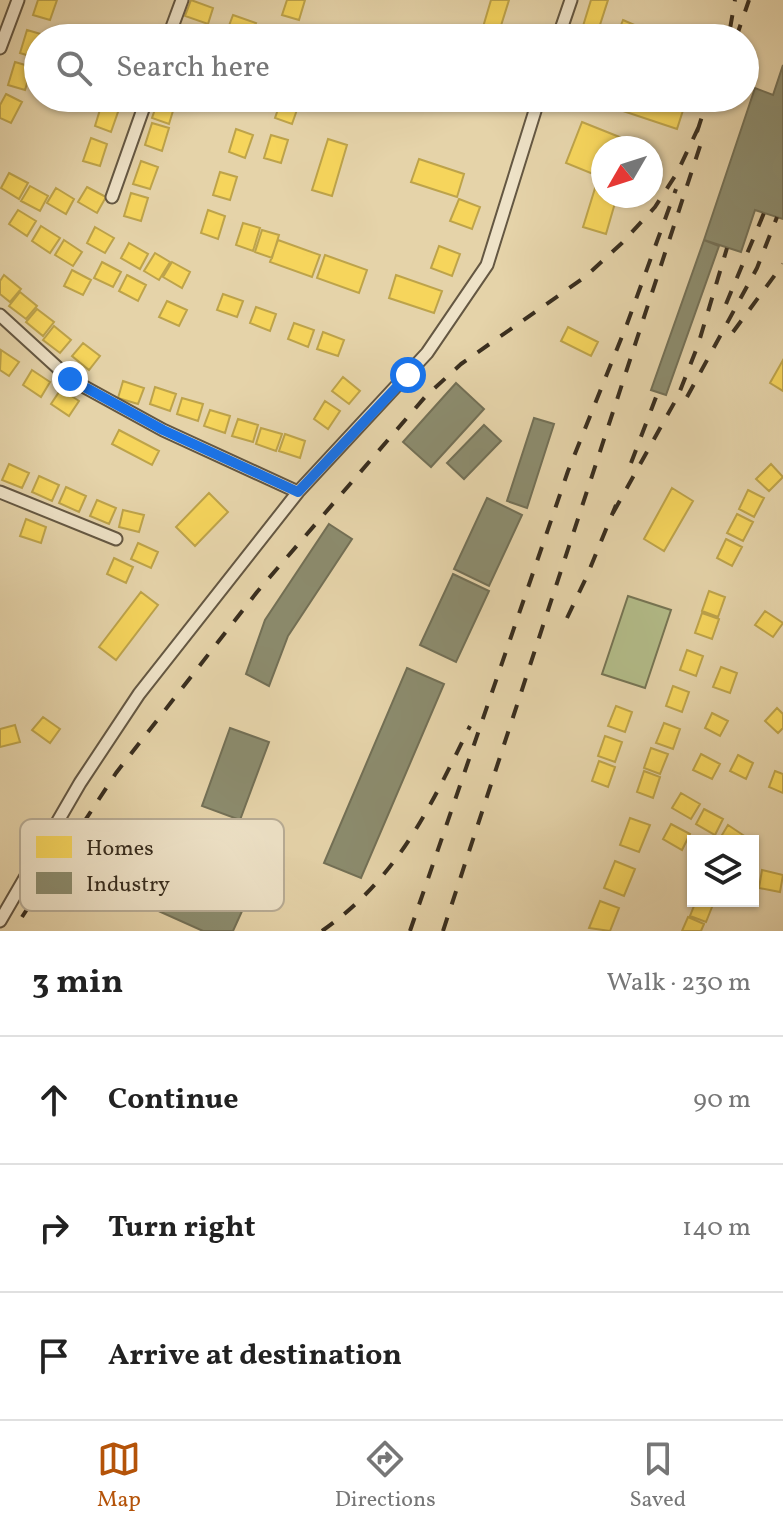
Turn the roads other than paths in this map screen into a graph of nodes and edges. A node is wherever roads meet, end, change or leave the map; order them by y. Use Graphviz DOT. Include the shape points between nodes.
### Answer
graph roads {
  1 [pos="18,0"];
  2 [pos="182,0"];
  3 [pos="571,0"];
  4 [pos="173,24"];
  5 [pos="563,24"];
  6 [pos="0,48"];
  7 [pos="142,112"];
  8 [pos="535,112"];
  9 [pos="112,197"];
  10 [pos="0,315"];
  11 [pos="0,492"];
  12 [pos="298,492"];
  13 [pos="116,539"];
  14 [pos="59,819"];
  15 [pos="20,886"];
  16 [pos="0,921"];
  1 -- 6 [label="street"];
  2 -- 4 [label="street"];
  3 -- 5 [label="street"];
  7 -- 9 [label="street"];
  8 -- 12 [label="street" via="487,265 427,353"];
  10 -- 12 [label="street" via="70,379 163,430"];
  11 -- 13 [label="street"];
  12 -- 14 [label="street" via="139,694"];
  15 -- 16 [label="street"];
}
